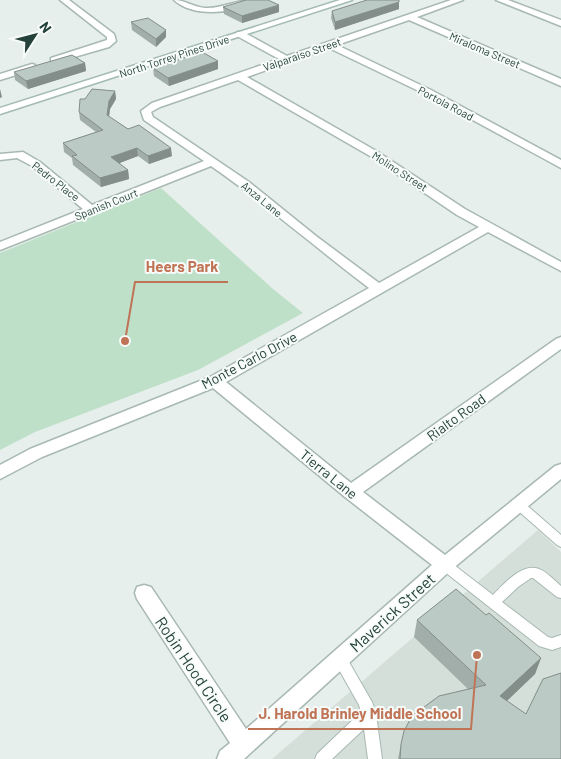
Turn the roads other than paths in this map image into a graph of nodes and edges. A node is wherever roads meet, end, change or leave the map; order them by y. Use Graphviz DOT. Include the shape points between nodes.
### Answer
graph roads {
  1 [pos="64,0"];
  2 [pos="178,0"];
  3 [pos="248,0"];
  4 [pos="348,0"];
  5 [pos="459,0"];
  6 [pos="500,0"];
  7 [pos="409,18"];
  8 [pos="561,23"];
  9 [pos="240,34"];
  10 [pos="329,45"];
  11 [pos="286,60"];
  12 [pos="0,76"];
  13 [pos="239,76"];
  14 [pos="561,83"];
  15 [pos="0,111"];
  16 [pos="146,111"];
  17 [pos="0,157"];
  18 [pos="212,162"];
  19 [pos="561,165"];
  20 [pos="91,210"];
  21 [pos="488,226"];
  22 [pos="0,246"];
  23 [pos="561,268"];
  24 [pos="378,289"];
  25 [pos="561,342"];
  26 [pos="215,381"];
  27 [pos="561,470"];
  28 [pos="0,472"];
  29 [pos="351,492"];
  30 [pos="519,505"];
  31 [pos="561,542"];
  32 [pos="445,565"];
  33 [pos="144,593"];
  34 [pos="561,593"];
  35 [pos="493,603"];
  36 [pos="561,641"];
  37 [pos="340,659"];
  38 [pos="369,714"];
  39 [pos="244,745"];
  40 [pos="228,759"];
  41 [pos="322,759"];
  42 [pos="375,759"];
  1 -- 12 [label="street" via="111,36 112,41"];
  2 -- 3 [label="street" via="193,9 202,10"];
  4 -- 9 [label="street, North Torrey Pines Drive"];
  5 -- 7 [label="street, Valparaiso Street"];
  6 -- 8 [label="street"];
  7 -- 10 [label="street, Valparaiso Street"];
  7 -- 14 [label="street, Miraloma Street"];
  9 -- 11 [label="street"];
  9 -- 15 [label="street, North Torrey Pines Drive"];
  10 -- 11 [label="street, Valparaiso Street"];
  10 -- 19 [label="street, Portola Road" via="428,92"];
  11 -- 13 [label="street, Valparaiso Street"];
  13 -- 16 [label="street, Valparaiso Street"];
  13 -- 21 [label="street, Molino Street" via="342,134 461,212"];
  16 -- 18 [label="street, Anza Lane" via="148,118"];
  17 -- 20 [label="street, Pedro Place" via="19,154 36,164"];
  18 -- 20 [label="street, Spanish Court"];
  18 -- 24 [label="street, Anza Lane" via="245,184"];
  20 -- 22 [label="street, Spanish Court"];
  21 -- 23 [label="street, Molino Street"];
  21 -- 24 [label="street, Monte Carlo Drive"];
  24 -- 26 [label="street, Monte Carlo Drive"];
  25 -- 29 [label="street, Rialto Road"];
  26 -- 28 [label="street, Monte Carlo Drive" via="36,453"];
  26 -- 29 [label="street, Tierra Lane"];
  27 -- 30 [label="street, Maverick Street"];
  29 -- 32 [label="street, Tierra Lane"];
  30 -- 31 [label="lane"];
  30 -- 32 [label="street, Maverick Street"];
  32 -- 35 [label="lane"];
  32 -- 37 [label="street, Maverick Street"];
  33 -- 39 [label="street, Robin Hood Circle"];
  34 -- 35 [label="lane" via="531,571"];
  35 -- 36 [label="lane" via="544,642"];
  37 -- 38 [label="lane"];
  37 -- 39 [label="street, Maverick Street"];
  38 -- 41 [label="lane"];
  38 -- 42 [label="lane"];
  39 -- 40 [label="street, Maverick Street"];
}
